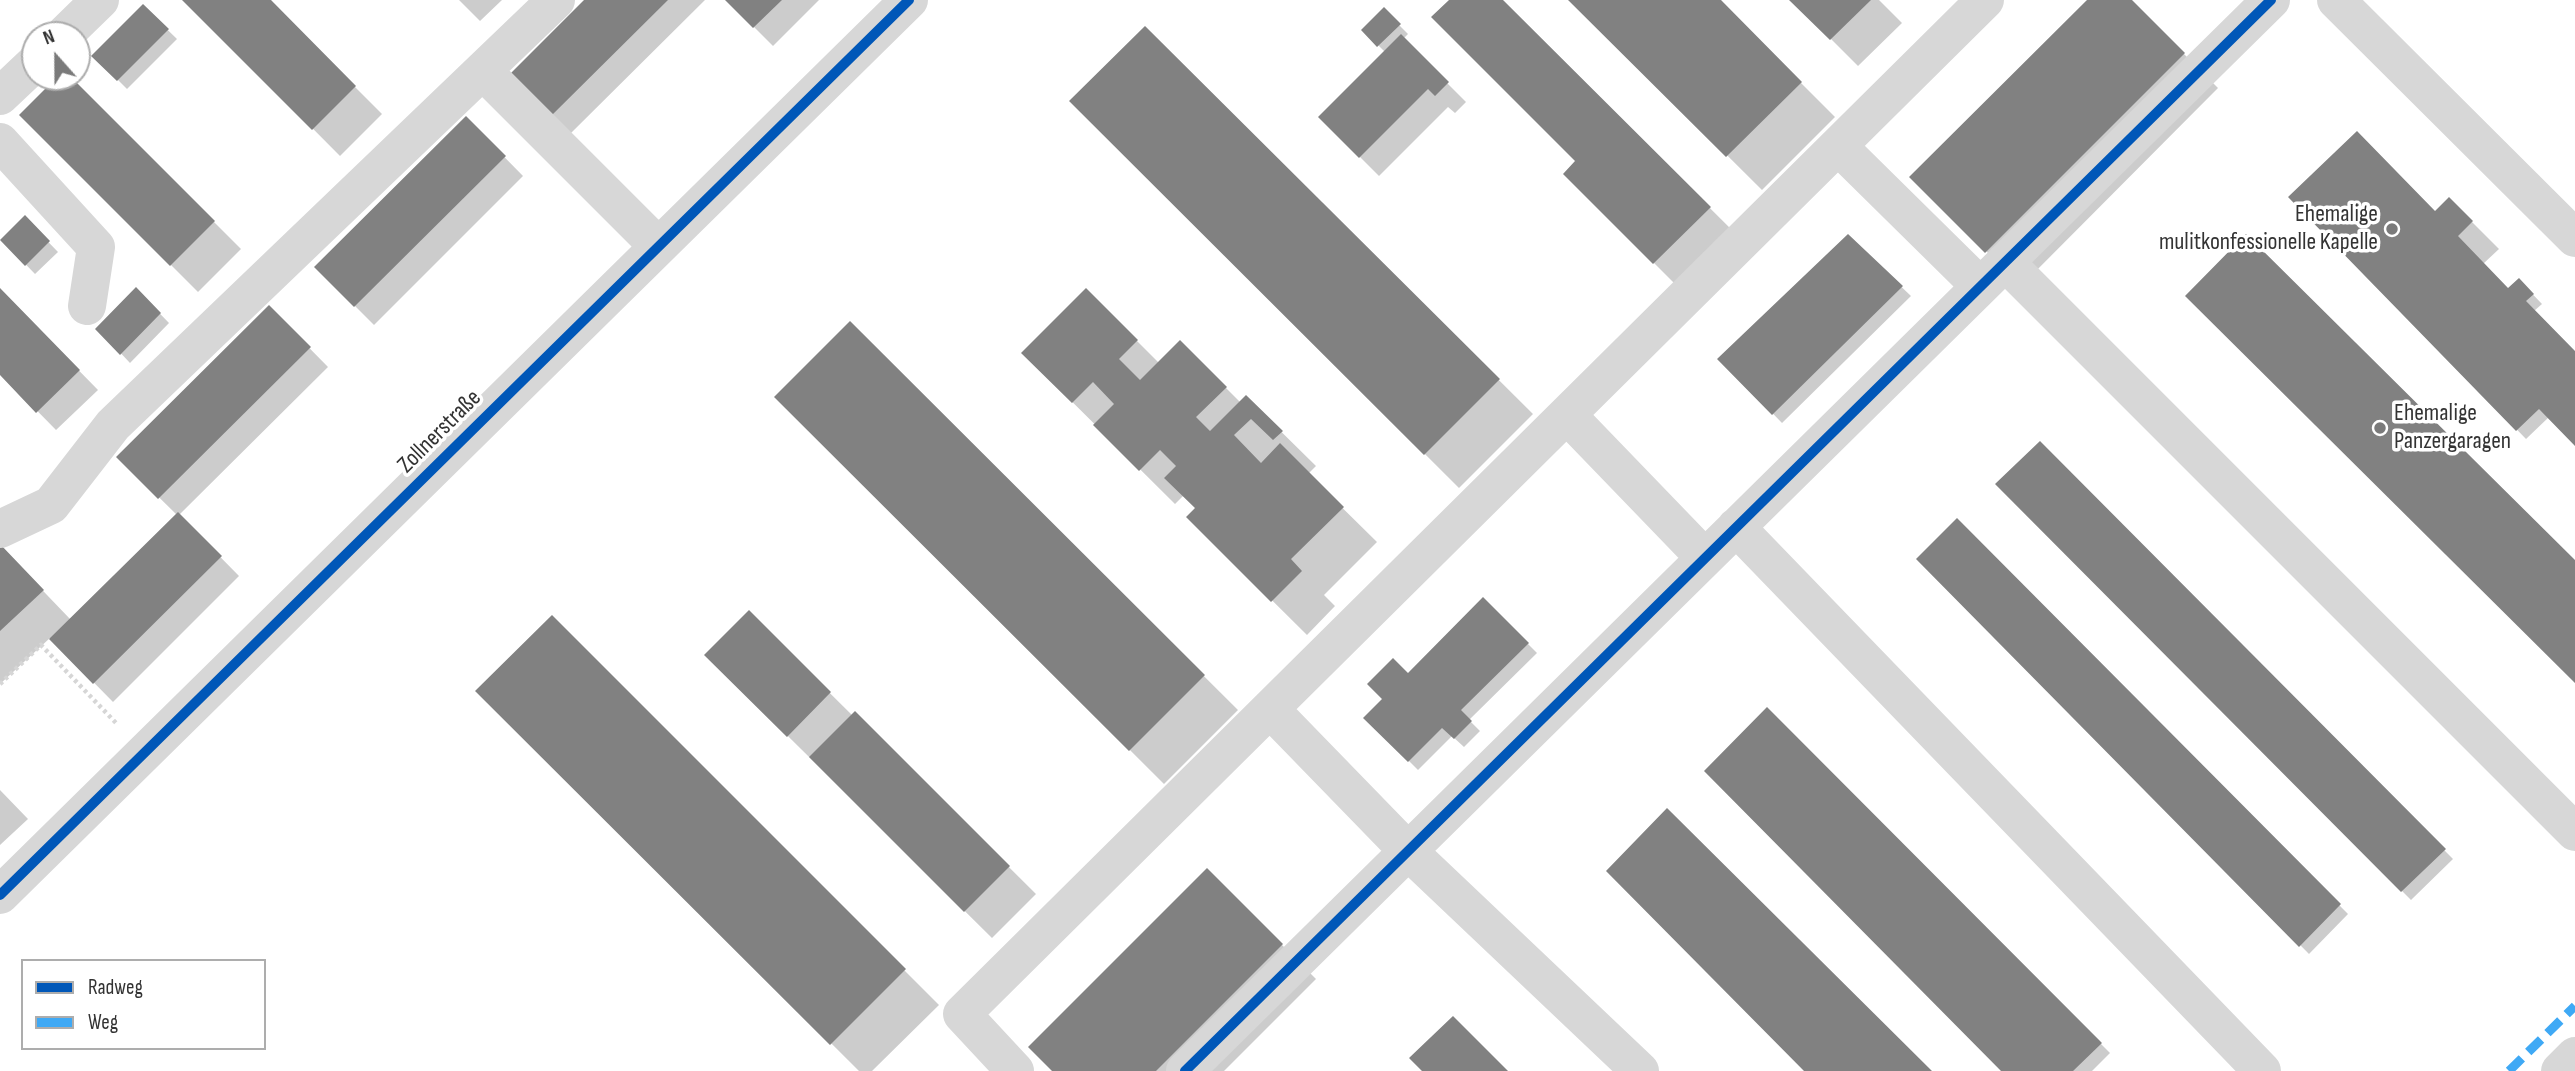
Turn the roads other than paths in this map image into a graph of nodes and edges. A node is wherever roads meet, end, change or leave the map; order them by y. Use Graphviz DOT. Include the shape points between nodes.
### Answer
graph roads {
  1 [pos="100,0"];
  2 [pos="555,0"];
  3 [pos="909,0"];
  4 [pos="1985,0"];
  5 [pos="2271,0"];
  6 [pos="2336,0"];
  7 [pos="78,21"];
  8 [pos="483,71"];
  9 [pos="21,76"];
  10 [pos="0,96"];
  11 [pos="0,142"];
  12 [pos="1838,146"];
  13 [pos="2575,238"];
  14 [pos="658,246"];
  15 [pos="1993,274"];
  16 [pos="87,306"];
  17 [pos="1567,415"];
  18 [pos="1736,527"];
  19 [pos="0,529"];
  20 [pos="1705,558"];
  21 [pos="1270,709"];
  22 [pos="2575,832"];
  23 [pos="1408,850"];
  24 [pos="0,895"];
  25 [pos="2575,1056"];
  26 [pos="1015,1071"];
  27 [pos="1185,1071"];
  28 [pos="1640,1071"];
  29 [pos="2262,1071"];
  30 [pos="2560,1071"];
  1 -- 7 [label="street"];
  2 -- 8 [label="street"];
  3 -- 14 [label="street, Zollnerstraße"];
  4 -- 12 [label="street"];
  5 -- 15 [label="street"];
  6 -- 13 [label="street"];
  8 -- 14 [label="street"];
  8 -- 19 [label="street" via="113,425 51,505"];
  9 -- 10 [label="street"];
  11 -- 16 [label="street" via="96,247"];
  12 -- 15 [label="street"];
  12 -- 17 [label="street"];
  14 -- 24 [label="street, Zollnerstraße"];
  15 -- 18 [label="street"];
  15 -- 22 [label="street"];
  17 -- 20 [label="street"];
  17 -- 21 [label="street"];
  18 -- 20 [label="street"];
  18 -- 29 [label="street"];
  20 -- 23 [label="street"];
  21 -- 23 [label="street"];
  21 -- 26 [label="street" via="961,1014"];
  23 -- 27 [label="street"];
  23 -- 28 [label="street"];
  25 -- 30 [label="street"];
}
